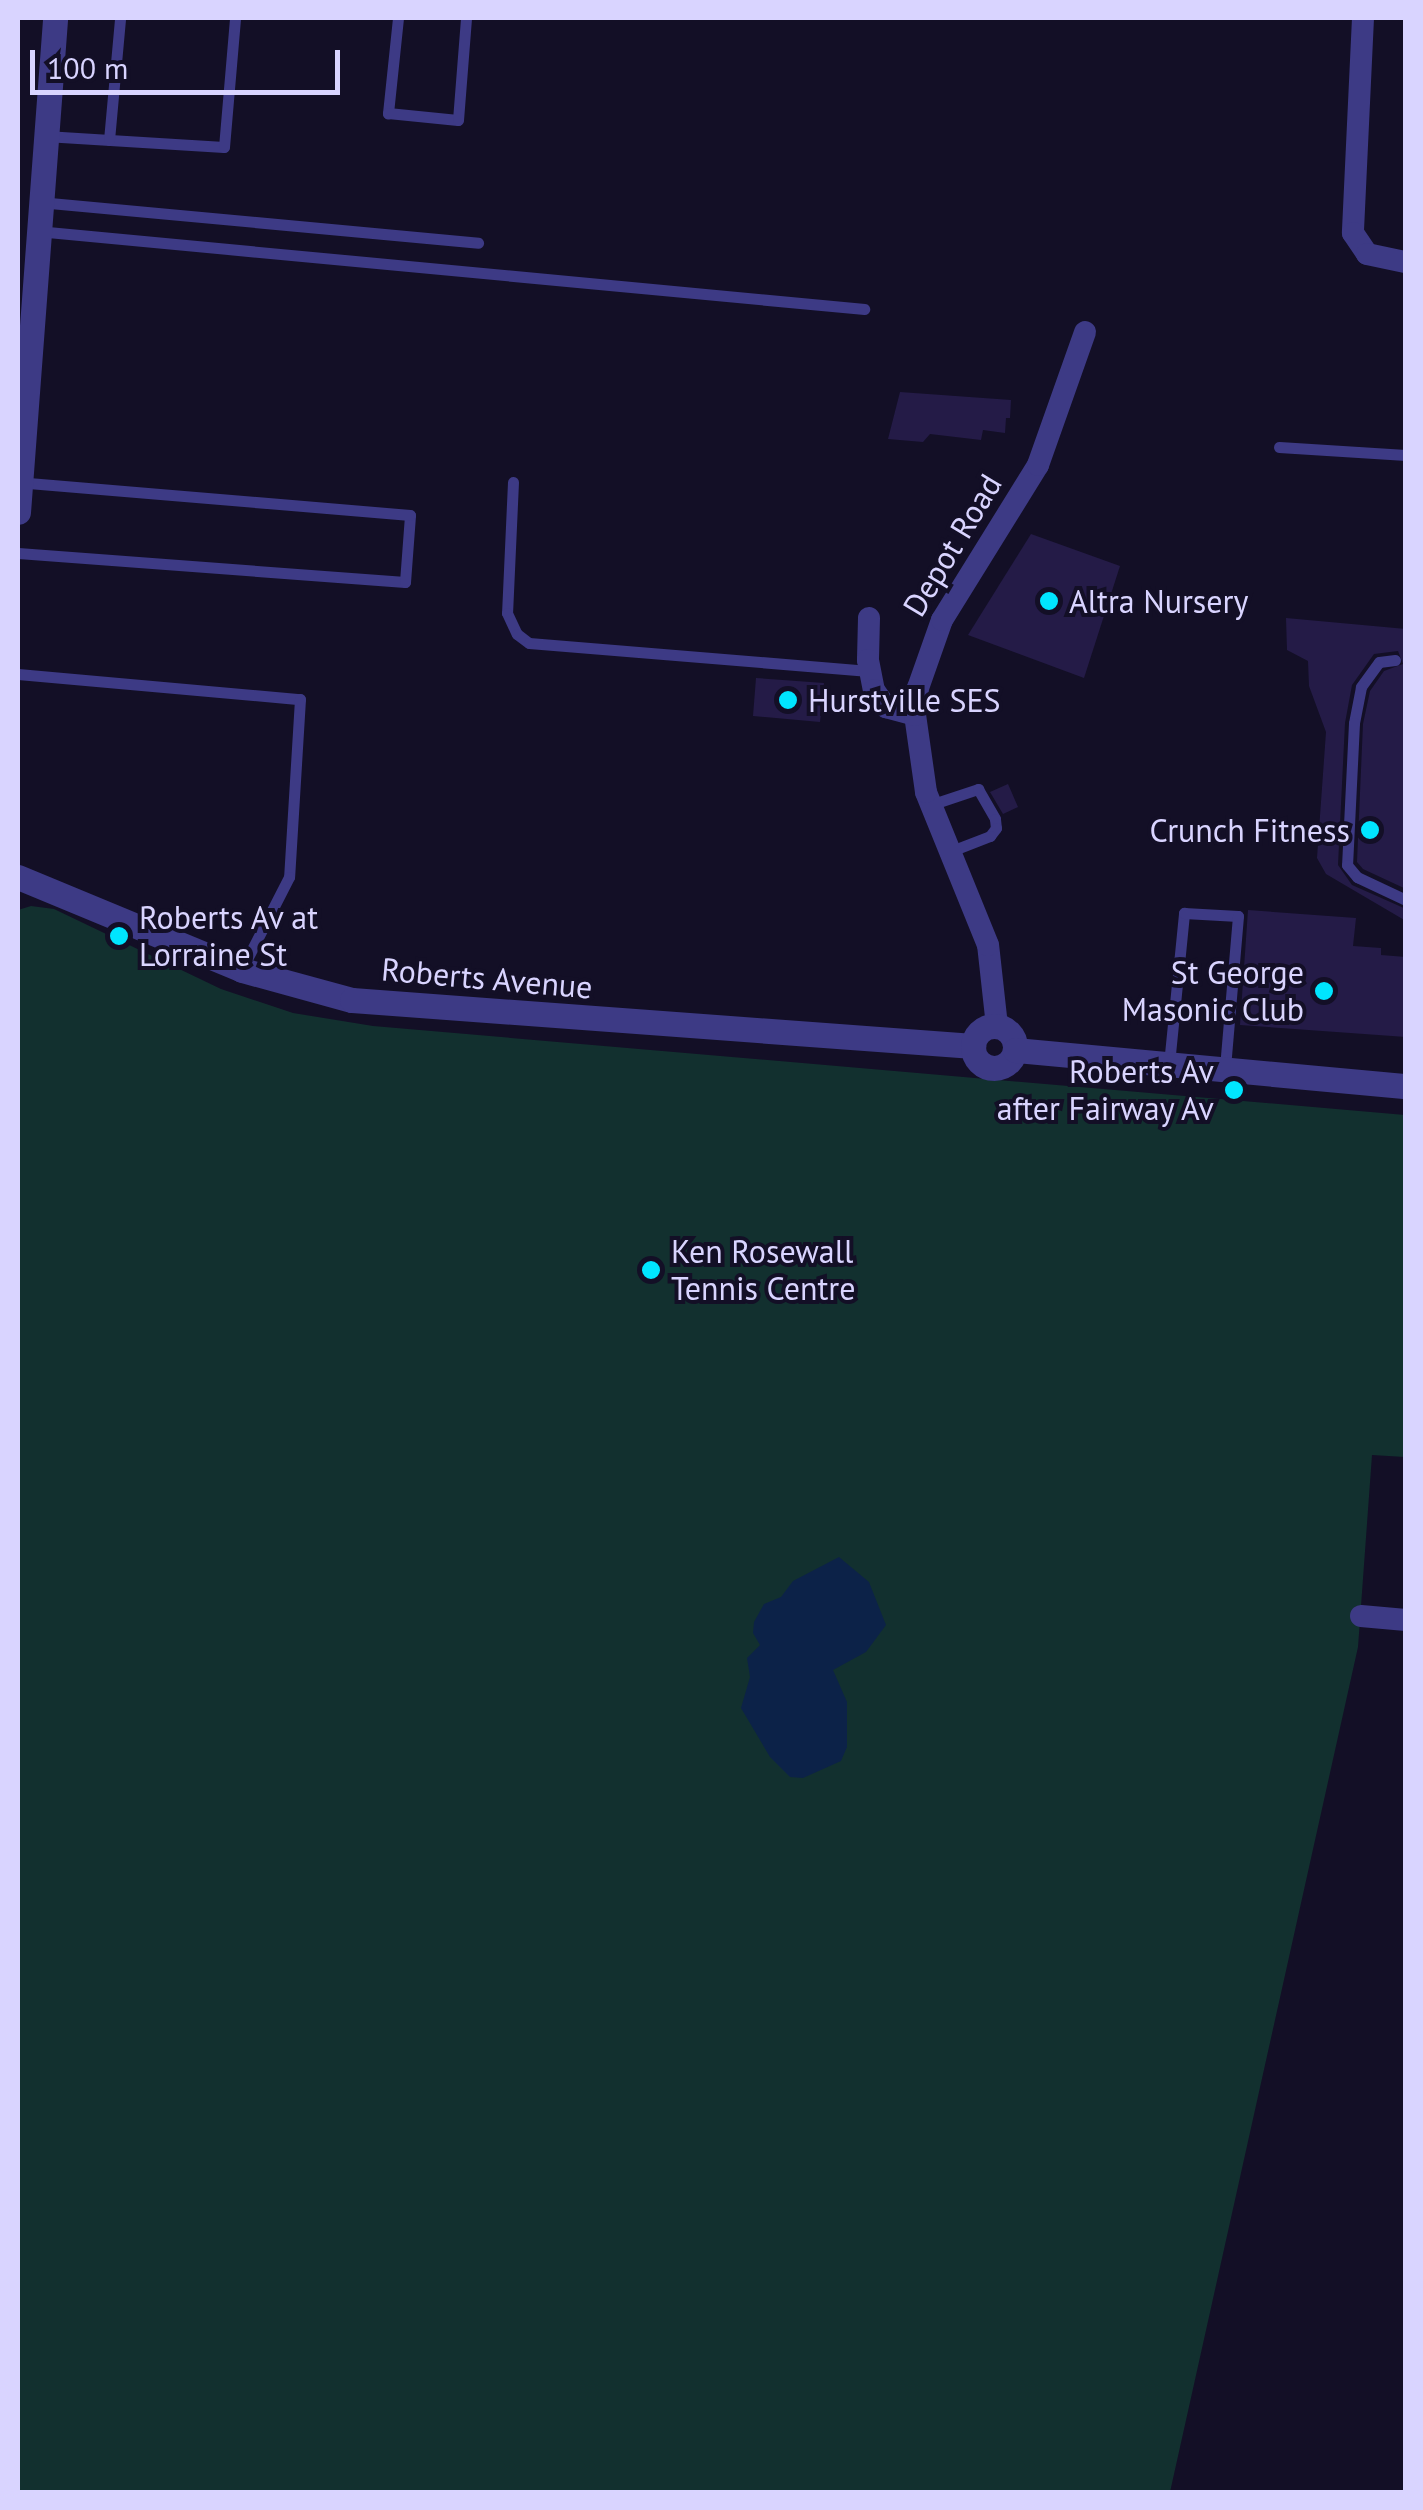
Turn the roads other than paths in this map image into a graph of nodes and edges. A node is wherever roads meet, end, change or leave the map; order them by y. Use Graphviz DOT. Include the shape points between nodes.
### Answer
graph roads {
  1 [pos="55,18"];
  2 [pos="120,18"];
  3 [pos="235,18"];
  4 [pos="398,18"];
  5 [pos="466,18"];
  6 [pos="1363,18"];
  7 [pos="45,136"];
  8 [pos="110,140"];
  9 [pos="40,202"];
  10 [pos="37,231"];
  11 [pos="478,242"];
  12 [pos="1406,262"];
  13 [pos="864,309"];
  14 [pos="1084,332"];
  15 [pos="1279,446"];
  16 [pos="1406,455"];
  17 [pos="20,482"];
  18 [pos="513,482"];
  19 [pos="18,512"];
  20 [pos="18,553"];
  21 [pos="869,618"];
  22 [pos="1395,660"];
  23 [pos="870,671"];
  24 [pos="18,674"];
  25 [pos="915,715"];
  26 [pos="930,805"];
  27 [pos="949,852"];
  28 [pos="18,878"];
  29 [pos="1406,900"];
  30 [pos="242,970"];
  31 [pos="997,1026"];
  32 [pos="973,1046"];
  33 [pos="1015,1050"];
  34 [pos="1170,1064"];
  35 [pos="1225,1069"];
  36 [pos="1406,1086"];
  37 [pos="1360,1616"];
  38 [pos="1406,1620"];
  1 -- 7 [label="street"];
  2 -- 8 [label="lane"];
  3 -- 8 [label="lane" via="224,148"];
  4 -- 5 [label="lane" via="388,113 458,120"];
  6 -- 12 [label="street" via="1353,232 1367,254"];
  7 -- 8 [label="lane"];
  7 -- 9 [label="street"];
  9 -- 10 [label="street"];
  9 -- 11 [label="lane"];
  10 -- 13 [label="lane"];
  10 -- 17 [label="street"];
  14 -- 25 [label="street, Depot Road" via="1038,464 932,640"];
  15 -- 16 [label="lane"];
  17 -- 19 [label="street"];
  17 -- 20 [label="lane" via="410,515 405,582"];
  18 -- 23 [label="lane" via="507,613 529,643"];
  21 -- 23 [label="street"];
  22 -- 29 [label="lane" via="1378,662 1362,688 1346,865"];
  23 -- 25 [label="street" via="880,702"];
  24 -- 30 [label="lane" via="300,699 289,877"];
  25 -- 26 [label="street, Depot Road"];
  26 -- 27 [label="street, Depot Road"];
  26 -- 27 [label="lane" via="978,788 995,819 990,836"];
  27 -- 31 [label="street, Depot Road" via="988,945"];
  28 -- 30 [label="street, Roberts Avenue"];
  30 -- 32 [label="street, Roberts Avenue" via="352,1000"];
  31 -- 32 [label="street" via="983,1029"];
  31 -- 33 [label="street" via="1013,1037"];
  32 -- 33 [label="street, Roberts Avenue" via="989,1067 1008,1062"];
  33 -- 34 [label="street, Roberts Avenue"];
  34 -- 35 [label="street, Roberts Avenue"];
  34 -- 35 [label="lane" via="1184,913 1238,916"];
  35 -- 36 [label="street, Roberts Avenue"];
  37 -- 38 [label="street"];
}
